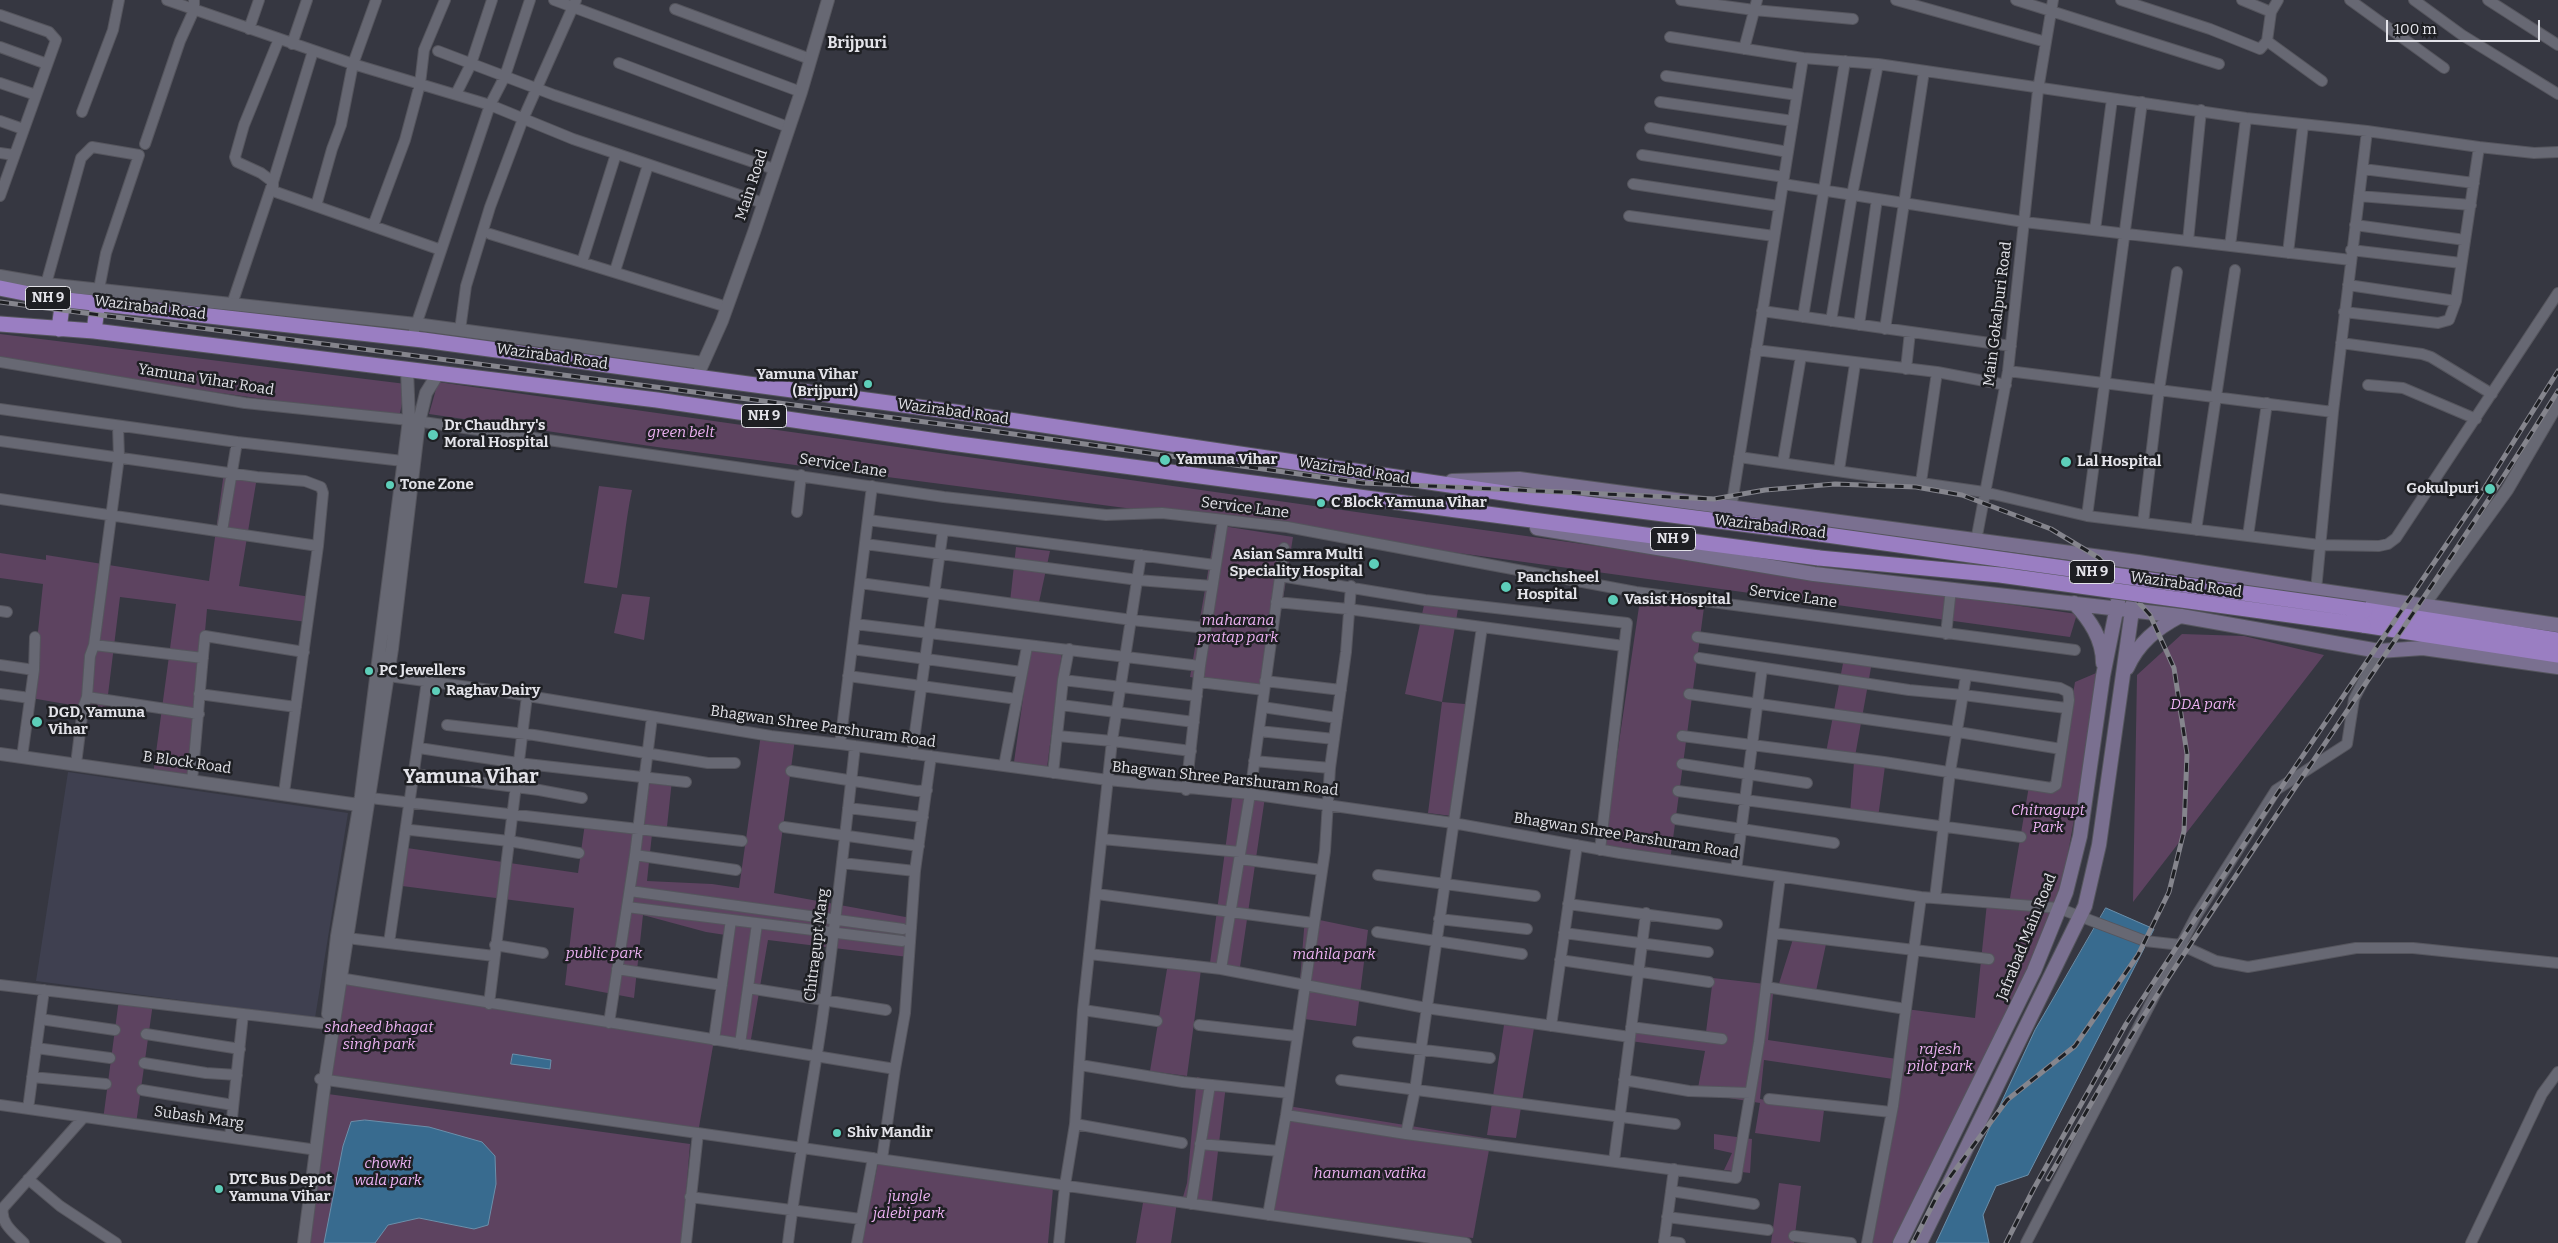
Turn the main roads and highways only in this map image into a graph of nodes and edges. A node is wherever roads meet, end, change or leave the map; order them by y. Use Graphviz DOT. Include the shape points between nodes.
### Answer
graph roads {
  1 [pos="0,288"];
  2 [pos="98,295"];
  3 [pos="62,299"];
  4 [pos="0,324"];
  5 [pos="59,329"];
  6 [pos="94,331"];
  7 [pos="1430,482"];
  8 [pos="1432,506"];
  9 [pos="1937,536"];
  10 [pos="2122,561"];
  11 [pos="2138,562"];
  12 [pos="1927,587"];
  13 [pos="2074,603"];
  14 [pos="2117,609"];
  15 [pos="2133,612"];
  16 [pos="2181,616"];
  17 [pos="2558,625"];
  18 [pos="2558,640"];
  19 [pos="2558,655"];
  20 [pos="2558,667"];
  21 [pos="2103,676"];
  22 [pos="2122,683"];
  23 [pos="1900,1243"];
  24 [pos="1920,1243"];
  1 -- 3 [label="highway, Wazirabad Road / NH 9"];
  2 -- 3 [label="highway, Wazirabad Road / NH 9"];
  2 -- 6 [label="highway"];
  2 -- 7 [label="highway, Wazirabad Road / NH 9" via="411,339 700,370"];
  3 -- 5 [label="highway"];
  4 -- 5 [label="highway, Wazirabad Road / NH 9"];
  5 -- 6 [label="highway, Wazirabad Road / NH 9"];
  6 -- 8 [label="highway, Wazirabad Road / NH 9" via="439,372"];
  7 -- 9 [label="main road" via="1519,479"];
  7 -- 18 [label="highway, Wazirabad Road / NH 9, bridge" via="2365,610"];
  8 -- 12 [label="main road" via="1493,520 1814,574"];
  8 -- 19 [label="highway, Wazirabad Road / NH 9, bridge" via="1819,558 2010,577"];
  9 -- 10 [label="main road"];
  9 -- 12 [label="main road" via="1927,545 1922,559"];
  10 -- 11 [label="main road"];
  10 -- 14 [label="main road, Jafrabad Main Road"];
  11 -- 15 [label="main road"];
  11 -- 17 [label="main road"];
  12 -- 13 [label="main road"];
  13 -- 14 [label="main road"];
  13 -- 21 [label="main road" via="2098,636"];
  14 -- 15 [label="main road"];
  14 -- 21 [label="main road, Jafrabad Main Road"];
  15 -- 16 [label="main road"];
  15 -- 22 [label="main road"];
  16 -- 20 [label="main road" via="2379,651 2423,648"];
  16 -- 22 [label="main road" via="2164,624 2137,650"];
  21 -- 23 [label="main road, Jafrabad Main Road" via="2080,836 2066,892 2034,971"];
  22 -- 24 [label="main road" via="2099,845 2085,906"];
}
